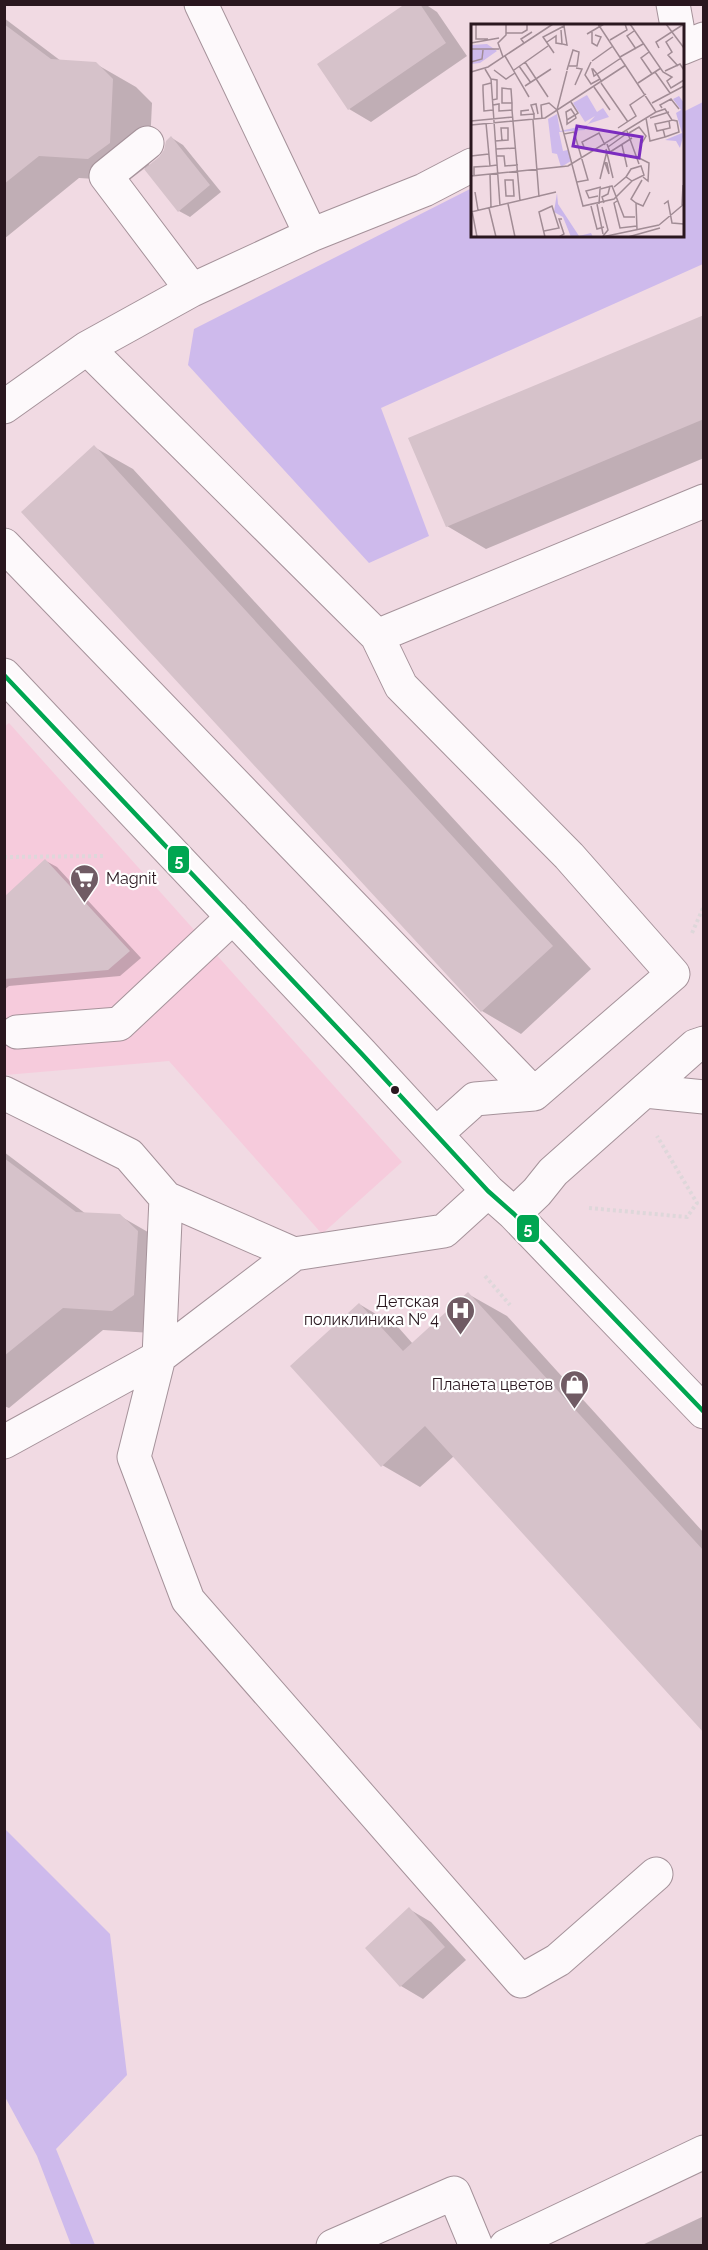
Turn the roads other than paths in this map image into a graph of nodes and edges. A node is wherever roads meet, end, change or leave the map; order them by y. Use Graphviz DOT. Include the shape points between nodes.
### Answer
graph roads {
  1 [pos="201,4"];
  2 [pos="673,4"];
  3 [pos="677,24"];
  4 [pos="704,39"];
  5 [pos="684,47"];
  6 [pos="147,143"];
  7 [pos="471,166"];
  8 [pos="311,235"];
  9 [pos="192,290"];
  10 [pos="87,348"];
  11 [pos="4,407"];
  12 [pos="704,501"];
  13 [pos="4,545"];
  14 [pos="377,636"];
  15 [pos="4,675"];
  16 [pos="233,917"];
  17 [pos="16,1032"];
  18 [pos="704,1043"];
  19 [pos="4,1093"];
  20 [pos="534,1094"];
  21 [pos="640,1096"];
  22 [pos="704,1098"];
  23 [pos="436,1134"];
  24 [pos="488,1191"];
  25 [pos="166,1198"];
  26 [pos="514,1214"];
  27 [pos="294,1254"];
  28 [pos="159,1357"];
  29 [pos="704,1412"];
  30 [pos="4,1442"];
  31 [pos="656,1874"];
  32 [pos="704,2152"];
  33 [pos="333,2246"];
  34 [pos="476,2246"];
  35 [pos="506,2246"];
  1 -- 8 [label="street"];
  2 -- 3 [label="street"];
  4 -- 5 [label="street"];
  6 -- 9 [label="street" via="106,176"];
  7 -- 8 [label="street" via="424,190"];
  8 -- 9 [label="street"];
  9 -- 10 [label="street"];
  10 -- 11 [label="street"];
  10 -- 14 [label="street"];
  12 -- 14 [label="street"];
  13 -- 20 [label="street"];
  14 -- 20 [label="street" via="401,686 569,856 673,974"];
  15 -- 16 [label="street"];
  16 -- 17 [label="street" via="119,1024"];
  16 -- 23 [label="street"];
  18 -- 21 [label="street" via="695,1046"];
  19 -- 25 [label="street" via="129,1155"];
  20 -- 23 [label="street" via="475,1099"];
  21 -- 22 [label="street"];
  21 -- 26 [label="street" via="553,1172"];
  23 -- 24 [label="street"];
  24 -- 26 [label="street"];
  24 -- 27 [label="street" via="444,1231"];
  25 -- 27 [label="street"];
  25 -- 28 [label="street"];
  26 -- 29 [label="street"];
  27 -- 28 [label="street"];
  28 -- 30 [label="street"];
  28 -- 31 [label="street" via="134,1457 188,1600 521,1981 558,1960"];
  32 -- 35 [label="street"];
  33 -- 34 [label="street" via="454,2193"];
}
